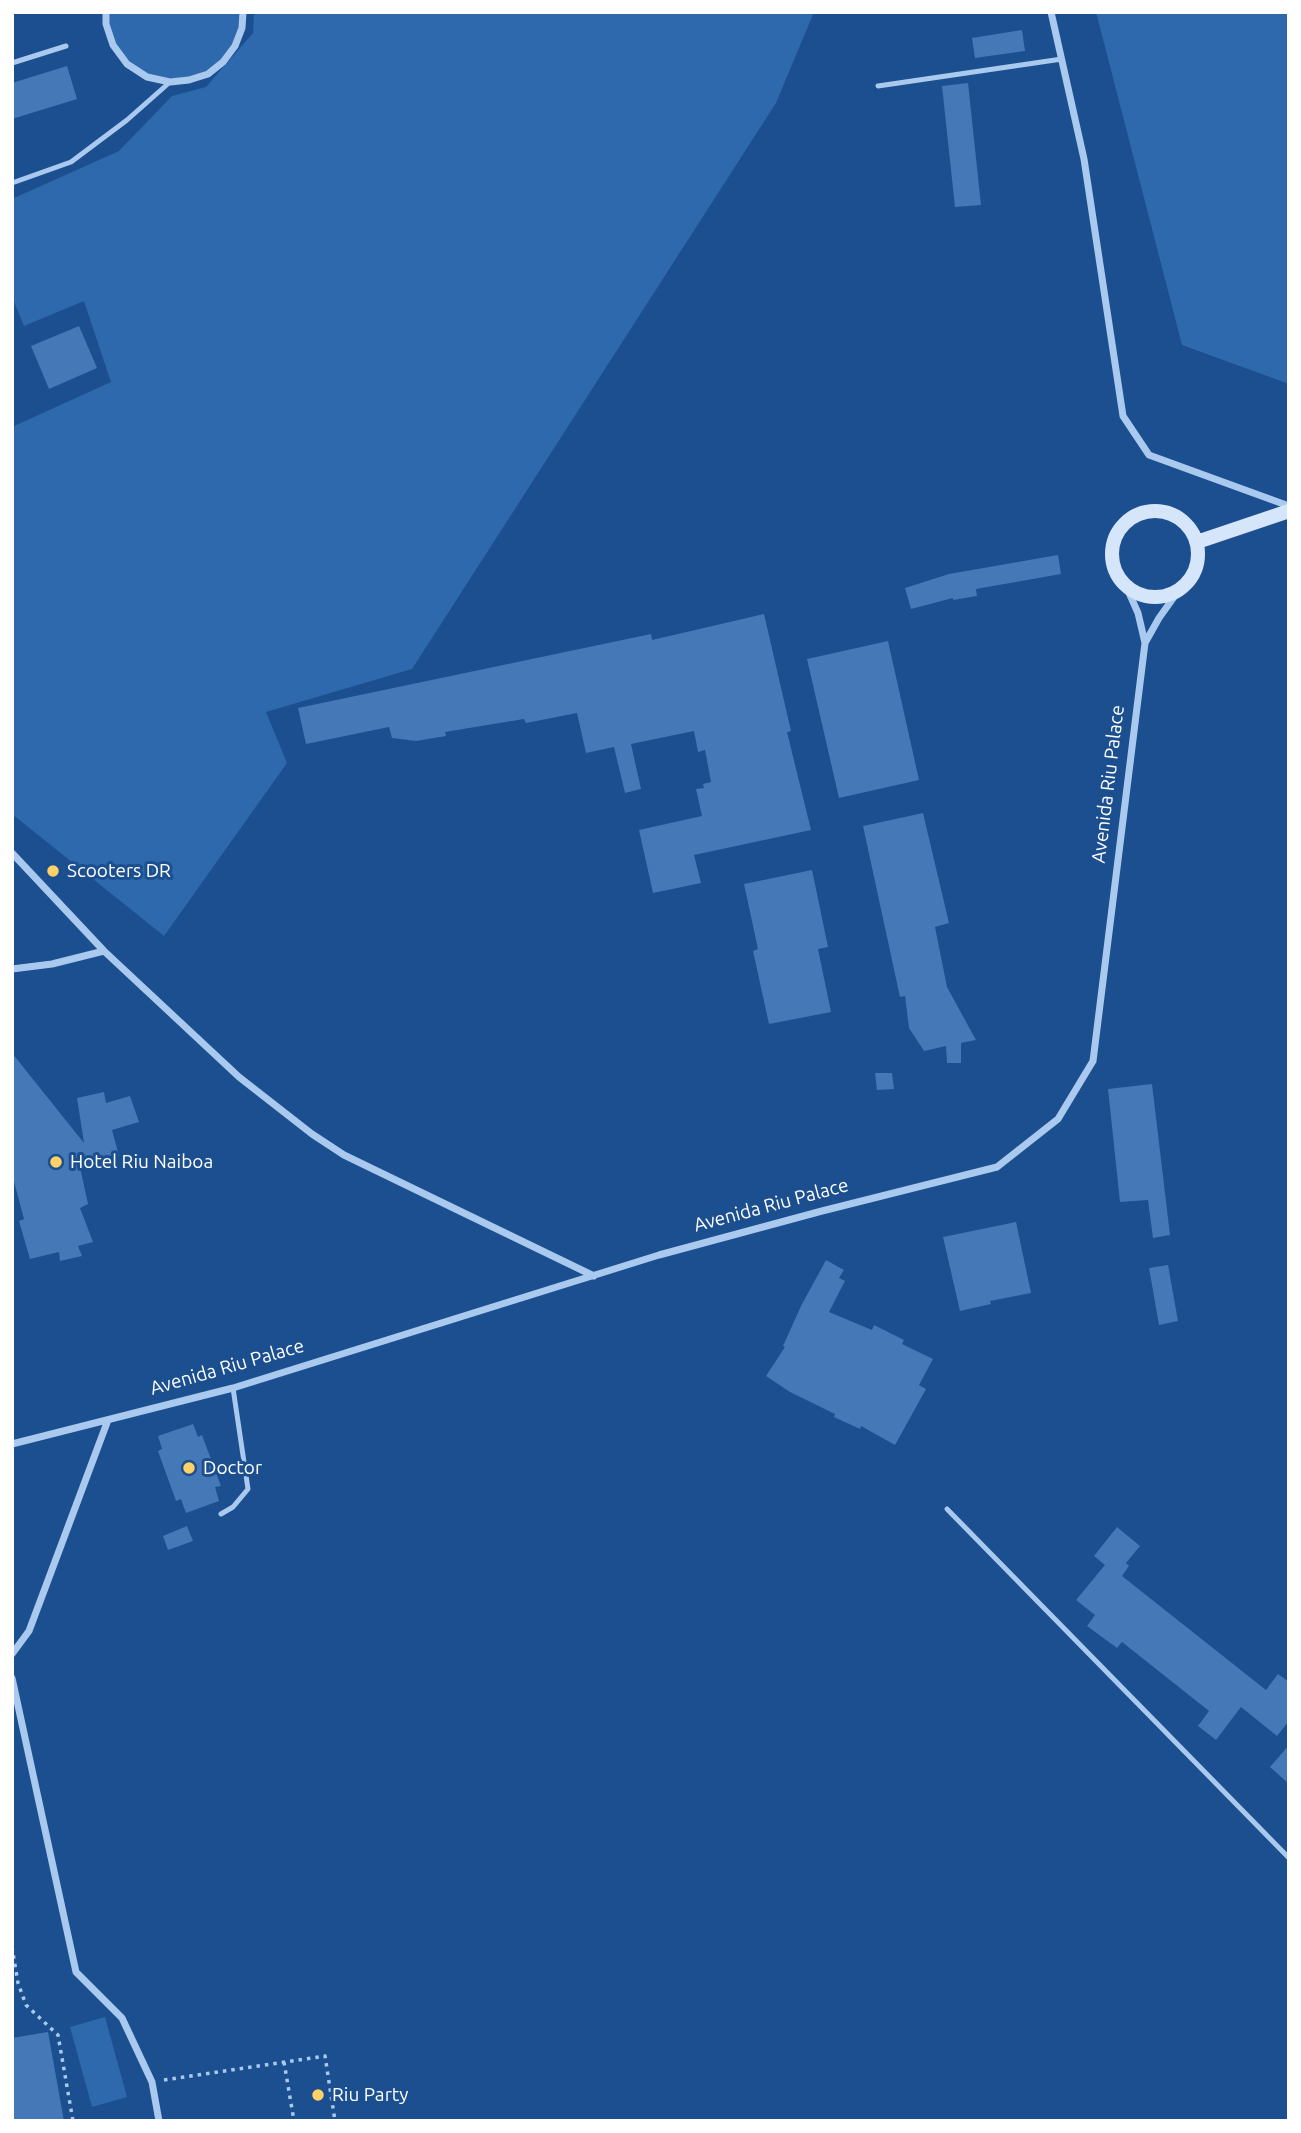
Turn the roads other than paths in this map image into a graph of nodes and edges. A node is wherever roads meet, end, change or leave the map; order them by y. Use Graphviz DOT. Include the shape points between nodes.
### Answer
graph roads {
  1 [pos="106,12"];
  2 [pos="243,12"];
  3 [pos="1051,12"];
  4 [pos="66,46"];
  5 [pos="1062,59"];
  6 [pos="12,63"];
  7 [pos="170,82"];
  8 [pos="878,86"];
  9 [pos="12,183"];
  10 [pos="1289,509"];
  11 [pos="1197,542"];
  12 [pos="1126,586"];
  13 [pos="1179,590"];
  14 [pos="1145,643"];
  15 [pos="12,853"];
  16 [pos="104,951"];
  17 [pos="12,969"];
  18 [pos="594,1276"];
  19 [pos="233,1388"];
  20 [pos="108,1420"];
  21 [pos="12,1444"];
  22 [pos="947,1509"];
  23 [pos="221,1514"];
  24 [pos="12,1654"];
  25 [pos="12,1678"];
  26 [pos="1289,1858"];
  27 [pos="159,2121"];
  1 -- 7 [label="street" via="113,46 127,64 147,77"];
  2 -- 7 [label="street" via="235,46 223,62 208,74"];
  3 -- 5 [label="street"];
  4 -- 6 [label="lane"];
  5 -- 8 [label="lane"];
  5 -- 10 [label="street" via="1084,159 1123,416 1149,455"];
  7 -- 9 [label="lane" via="72,162"];
  10 -- 11 [label="street"];
  11 -- 12 [label="street" via="1180,519 1167,513 1139,514 1126,522 1112,547 1117,575"];
  11 -- 13 [label="street" via="1196,569"];
  12 -- 13 [label="street" via="1153,597"];
  12 -- 14 [label="street, Avenida Riu Palace"];
  13 -- 14 [label="street, Avenida Riu Palace"];
  14 -- 18 [label="street, Avenida Riu Palace" via="1093,1060 1058,1119 997,1167"];
  15 -- 16 [label="street"];
  16 -- 17 [label="street"];
  16 -- 18 [label="street" via="239,1077 344,1155"];
  18 -- 19 [label="street, Avenida Riu Palace"];
  19 -- 20 [label="street, Avenida Riu Palace"];
  19 -- 23 [label="lane" via="248,1489"];
  20 -- 21 [label="street, Avenida Riu Palace"];
  20 -- 24 [label="street" via="29,1631"];
  22 -- 26 [label="lane"];
  25 -- 27 [label="street" via="76,1972 122,2018 152,2082"];
}
